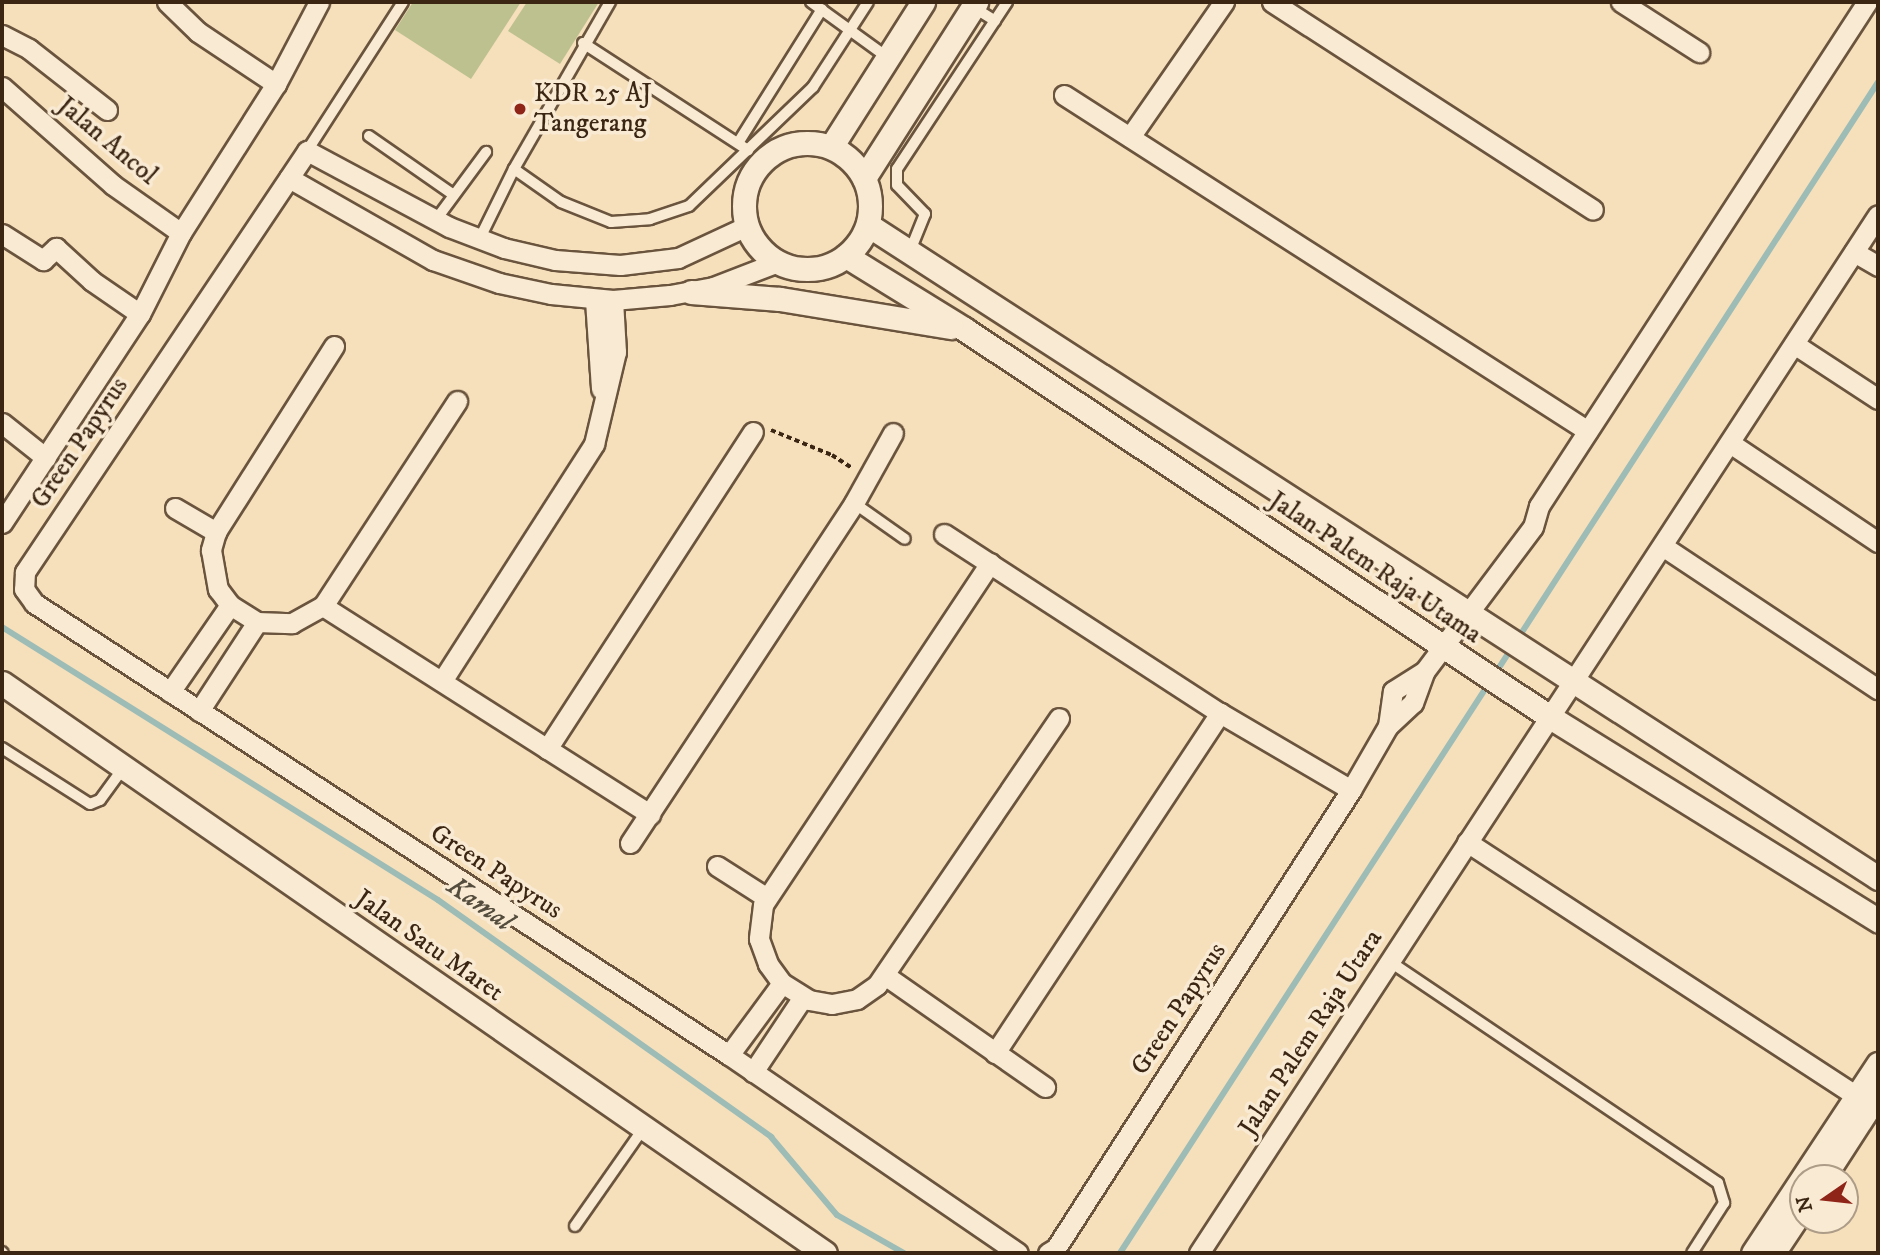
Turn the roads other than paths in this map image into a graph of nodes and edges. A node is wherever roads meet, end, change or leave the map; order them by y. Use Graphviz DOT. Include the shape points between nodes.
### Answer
graph roads {
  1 [pos="167,2"];
  2 [pos="319,2"];
  3 [pos="403,2"];
  4 [pos="610,2"];
  5 [pos="811,2"];
  6 [pos="868,2"];
  7 [pos="923,2"];
  8 [pos="1007,2"];
  9 [pos="1224,2"];
  10 [pos="1272,2"];
  11 [pos="1621,2"];
  12 [pos="1867,2"];
  13 [pos="974,4"];
  14 [pos="822,9"];
  15 [pos="995,21"];
  16 [pos="849,31"];
  17 [pos="2,35"];
  18 [pos="583,43"];
  19 [pos="1699,52"];
  20 [pos="888,58"];
  21 [pos="276,84"];
  22 [pos="2,87"];
  23 [pos="1063,95"];
  24 [pos="107,110"];
  25 [pos="369,136"];
  26 [pos="1130,137"];
  27 [pos="738,143"];
  28 [pos="831,147"];
  29 [pos="748,150"];
  30 [pos="307,151"];
  31 [pos="486,152"];
  32 [pos="514,169"];
  33 [pos="289,178"];
  34 [pos="864,178"];
  35 [pos="454,195"];
  36 [pos="1593,210"];
  37 [pos="1878,215"];
  38 [pos="435,221"];
  39 [pos="867,225"];
  40 [pos="747,226"];
  41 [pos="181,233"];
  42 [pos="2,234"];
  43 [pos="479,240"];
  44 [pos="910,251"];
  45 [pos="1854,251"];
  46 [pos="846,256"];
  47 [pos="778,262"];
  48 [pos="1878,267"];
  49 [pos="691,292"];
  50 [pos="604,300"];
  51 [pos="140,314"];
  52 [pos="964,329"];
  53 [pos="1794,344"];
  54 [pos="334,346"];
  55 [pos="1878,399"];
  56 [pos="457,401"];
  57 [pos="2,423"];
  58 [pos="1588,431"];
  59 [pos="753,432"];
  60 [pos="893,433"];
  61 [pos="1730,443"];
  62 [pos="46,458"];
  63 [pos="853,503"];
  64 [pos="175,508"];
  65 [pos="2,523"];
  66 [pos="216,532"];
  67 [pos="944,534"];
  68 [pos="905,539"];
  69 [pos="1878,542"];
  70 [pos="1664,547"];
  71 [pos="990,563"];
  72 [pos="230,605"];
  73 [pos="323,606"];
  74 [pos="1469,610"];
  75 [pos="257,622"];
  76 [pos="1442,647"];
  77 [pos="442,681"];
  78 [pos="1573,682"];
  79 [pos="2,683"];
  80 [pos="1878,689"];
  81 [pos="170,692"];
  82 [pos="198,711"];
  83 [pos="1220,713"];
  84 [pos="1550,717"];
  85 [pos="1059,718"];
  86 [pos="2,748"];
  87 [pos="547,749"];
  88 [pos="123,768"];
  89 [pos="1352,790"];
  90 [pos="650,814"];
  91 [pos="1467,842"];
  92 [pos="630,843"];
  93 [pos="717,866"];
  94 [pos="1878,878"];
  95 [pos="767,898"];
  96 [pos="1878,920"];
  97 [pos="1389,961"];
  98 [pos="886,976"];
  99 [pos="782,983"];
  100 [pos="803,997"];
  101 [pos="995,1053"];
  102 [pos="729,1055"];
  103 [pos="1878,1064"];
  104 [pos="753,1072"];
  105 [pos="1045,1087"];
  106 [pos="1868,1095"];
  107 [pos="643,1129"];
  108 [pos="1831,1164"];
  109 [pos="575,1226"];
  110 [pos="1789,1229"];
  111 [pos="825,1253"];
  112 [pos="1018,1253"];
  113 [pos="1048,1253"];
  114 [pos="1199,1253"];
  115 [pos="1692,1253"];
  116 [pos="1753,1253"];
  117 [pos="1773,1253"];
  1 -- 21 [label="street" via="198,32"];
  2 -- 21 [label="street"];
  3 -- 30 [label="lane"];
  4 -- 18 [label="lane"];
  5 -- 14 [label="lane"];
  6 -- 16 [label="lane"];
  7 -- 20 [label="street"];
  8 -- 15 [label="lane"];
  9 -- 26 [label="street"];
  10 -- 36 [label="street"];
  11 -- 19 [label="street"];
  12 -- 58 [label="street, Green Papyrus"];
  13 -- 15 [label="lane"];
  13 -- 34 [label="street"];
  14 -- 16 [label="lane"];
  14 -- 27 [label="lane"];
  15 -- 44 [label="lane" via="897,170 897,186 925,214"];
  16 -- 20 [label="lane"];
  16 -- 29 [label="lane" via="813,87"];
  17 -- 24 [label="street" via="29,49"];
  18 -- 27 [label="lane"];
  18 -- 32 [label="lane"];
  20 -- 28 [label="street"];
  21 -- 41 [label="street"];
  22 -- 41 [label="street, Jalan Ancol" via="113,185"];
  23 -- 26 [label="street"];
  25 -- 35 [label="lane"];
  26 -- 58 [label="street"];
  27 -- 29 [label="lane"];
  28 -- 34 [label="street" via="850,160"];
  28 -- 40 [label="street" via="792,144 764,159 745,194"];
  29 -- 32 [label="lane" via="689,206 650,219 611,222 561,202"];
  30 -- 33 [label="street"];
  30 -- 38 [label="street"];
  31 -- 35 [label="lane"];
  32 -- 43 [label="lane"];
  33 -- 50 [label="street" via="372,228 453,268 525,290"];
  33 -- 81 [label="street, Green Papyrus" via="23,576 24,589 34,603"];
  34 -- 39 [label="street" via="870,201"];
  35 -- 38 [label="lane"];
  37 -- 45 [label="street, Jalan Palem Raja Utara"];
  38 -- 43 [label="street"];
  39 -- 44 [label="street, Jalan Palem Raja Utama"];
  39 -- 46 [label="street"];
  40 -- 43 [label="street" via="694,253 620,265 555,260"];
  40 -- 47 [label="street" via="759,247"];
  41 -- 51 [label="street"];
  42 -- 51 [label="street" via="43,260 56,248 92,281"];
  44 -- 74 [label="street, Jalan Palem Raja Utama"];
  45 -- 48 [label="street"];
  45 -- 53 [label="street, Jalan Palem Raja Utara"];
  46 -- 47 [label="street" via="817,269"];
  46 -- 52 [label="street, Jalan Palem Raja Utama"];
  47 -- 49 [label="street"];
  49 -- 50 [label="street"];
  49 -- 52 [label="street" via="780,299"];
  50 -- 77 [label="street" via="616,352 594,444"];
  51 -- 62 [label="street"];
  52 -- 76 [label="street, Jalan Palem Raja Utama"];
  53 -- 55 [label="street"];
  53 -- 61 [label="street, Jalan Palem Raja Utara"];
  54 -- 66 [label="street"];
  56 -- 73 [label="street"];
  57 -- 62 [label="street"];
  58 -- 74 [label="street, Green Papyrus" via="1539,506 1515,529 1507,558"];
  59 -- 87 [label="street"];
  60 -- 63 [label="street"];
  61 -- 69 [label="street"];
  61 -- 70 [label="street, Jalan Palem Raja Utara"];
  62 -- 65 [label="street"];
  63 -- 68 [label="lane"];
  63 -- 90 [label="street"];
  64 -- 66 [label="street"];
  66 -- 72 [label="street" via="212,570"];
  67 -- 71 [label="street"];
  70 -- 78 [label="street, Jalan Palem Raja Utara"];
  70 -- 80 [label="street"];
  71 -- 83 [label="street"];
  71 -- 95 [label="street"];
  72 -- 75 [label="street"];
  72 -- 81 [label="street"];
  73 -- 75 [label="street" via="292,623"];
  73 -- 77 [label="street"];
  74 -- 76 [label="street, Green Papyrus"];
  74 -- 78 [label="street, Jalan Palem Raja Utama"];
  75 -- 82 [label="street"];
  76 -- 84 [label="street, Jalan Palem Raja Utama"];
  76 -- 89 [label="street, Green Papyrus" via="1424,672 1413,703 1388,726"];
  77 -- 87 [label="street"];
  78 -- 84 [label="street, Jalan Palem Raja Utara"];
  78 -- 94 [label="street, Jalan Palem Raja Utama"];
  79 -- 88 [label="street, Jalan Satu Maret"];
  81 -- 82 [label="street, Green Papyrus"];
  82 -- 102 [label="street, Green Papyrus"];
  83 -- 89 [label="street"];
  83 -- 101 [label="street"];
  84 -- 91 [label="street, Jalan Palem Raja Utara"];
  84 -- 96 [label="street, Jalan Palem Raja Utama"];
  85 -- 98 [label="street"];
  86 -- 88 [label="lane" via="90,804 100,800"];
  87 -- 90 [label="street"];
  88 -- 107 [label="street, Jalan Satu Maret"];
  89 -- 113 [label="street, Green Papyrus" via="1056,1248"];
  90 -- 92 [label="street"];
  91 -- 97 [label="street, Jalan Palem Raja Utara"];
  91 -- 106 [label="street"];
  93 -- 95 [label="street"];
  95 -- 99 [label="street" via="760,913 760,939 768,964"];
  97 -- 114 [label="street, Jalan Palem Raja Utara"];
  97 -- 115 [label="lane" via="1718,1183 1724,1203"];
  98 -- 100 [label="street" via="870,992 849,1002 824,1003"];
  98 -- 101 [label="street"];
  99 -- 100 [label="street"];
  99 -- 102 [label="street"];
  100 -- 104 [label="street"];
  101 -- 105 [label="street"];
  102 -- 104 [label="street, Green Papyrus"];
  103 -- 106 [label="street"];
  104 -- 112 [label="street, Green Papyrus"];
  106 -- 108 [label="street"];
  106 -- 116 [label="street"];
  107 -- 109 [label="lane"];
  107 -- 111 [label="street, Jalan Satu Maret"];
  110 -- 117 [label="street"];
}
